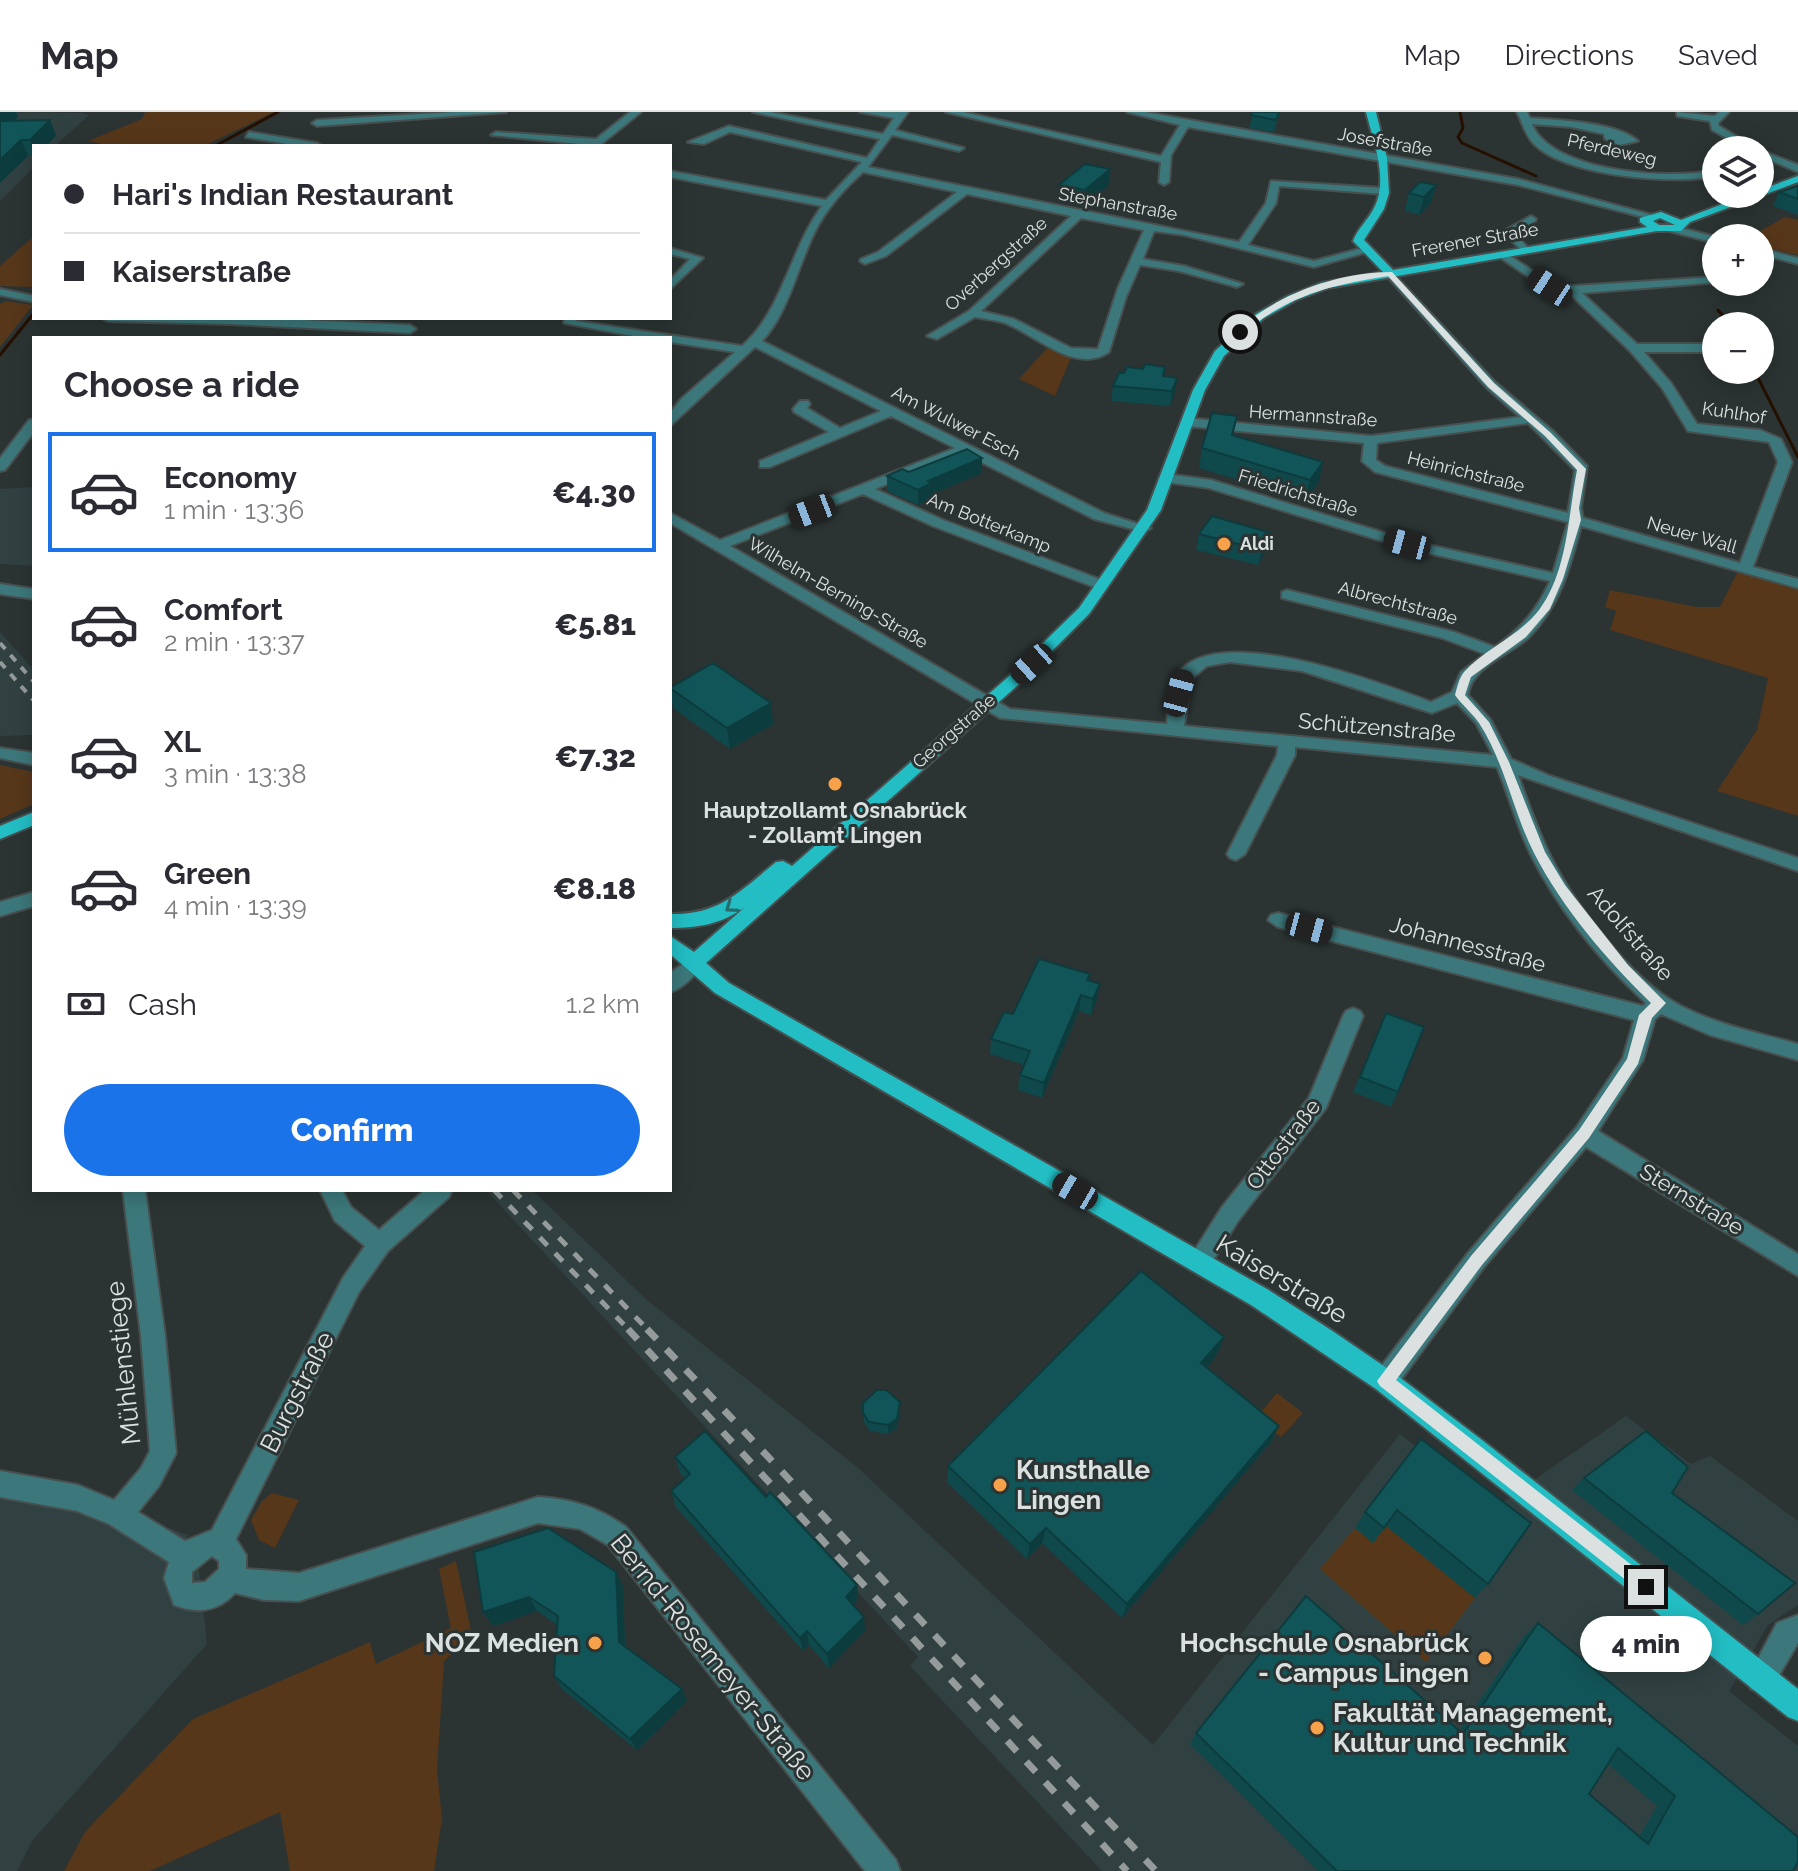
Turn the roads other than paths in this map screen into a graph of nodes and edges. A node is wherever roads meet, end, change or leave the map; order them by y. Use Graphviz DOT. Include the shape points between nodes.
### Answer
graph roads {
  1 [pos="501,112"];
  2 [pos="636,112"];
  3 [pos="758,112"];
  4 [pos="865,112"];
  5 [pos="951,112"];
  6 [pos="1132,112"];
  7 [pos="1371,112"];
  8 [pos="901,114"];
  9 [pos="1680,114"];
  10 [pos="1720,116"];
  11 [pos="1525,117"];
  12 [pos="317,123"];
  13 [pos="487,124"];
  14 [pos="1185,124"];
  15 [pos="887,134"];
  16 [pos="1609,134"];
  17 [pos="249,135"];
  18 [pos="1729,136"];
  19 [pos="693,142"];
  20 [pos="305,144"];
  21 [pos="595,144"];
  22 [pos="800,146"];
  23 [pos="959,148"];
  24 [pos="785,155"];
  25 [pos="1380,157"];
  26 [pos="1774,158"];
  27 [pos="1165,160"];
  28 [pos="865,165"];
  29 [pos="1798,167"];
  30 [pos="672,174"];
  31 [pos="1702,175"];
  32 [pos="1798,179"];
  33 [pos="1164,182"];
  34 [pos="1774,188"];
  35 [pos="966,190"];
  36 [pos="1384,191"];
  37 [pos="829,204"];
  38 [pos="1720,208"];
  39 [pos="1079,214"];
  40 [pos="1531,219"];
  41 [pos="1650,222"];
  42 [pos="1677,224"];
  43 [pos="1150,228"];
  44 [pos="1702,233"];
  45 [pos="1242,246"];
  46 [pos="1525,250"];
  47 [pos="1366,251"];
  48 [pos="672,252"];
  49 [pos="1500,254"];
  50 [pos="1774,254"];
  51 [pos="1777,255"];
  52 [pos="1774,258"];
  53 [pos="865,261"];
  54 [pos="1138,261"];
  55 [pos="1798,261"];
  56 [pos="1390,273"];
  57 [pos="1702,281"];
  58 [pos="1337,282"];
  59 [pos="672,284"];
  60 [pos="1237,284"];
  61 [pos="1572,290"];
  62 [pos="0,292"];
  63 [pos="1301,293"];
  64 [pos="32,299"];
  65 [pos="973,313"];
  66 [pos="278,320"];
  67 [pos="571,320"];
  68 [pos="632,320"];
  69 [pos="109,321"];
  70 [pos="586,325"];
  71 [pos="411,328"];
  72 [pos="621,329"];
  73 [pos="574,336"];
  74 [pos="933,336"];
  75 [pos="750,346"];
  76 [pos="1634,348"];
  77 [pos="1702,348"];
  78 [pos="672,399"];
  79 [pos="685,402"];
  80 [pos="804,404"];
  81 [pos="891,411"];
  82 [pos="672,419"];
  83 [pos="1531,419"];
  84 [pos="1187,422"];
  85 [pos="32,425"];
  86 [pos="839,433"];
  87 [pos="1371,440"];
  88 [pos="968,448"];
  89 [pos="13,449"];
  90 [pos="32,449"];
  91 [pos="765,464"];
  92 [pos="0,467"];
  93 [pos="1166,478"];
  94 [pos="866,490"];
  95 [pos="672,518"];
  96 [pos="1576,520"];
  97 [pos="1144,528"];
  98 [pos="717,546"];
  99 [pos="1745,569"];
  100 [pos="1559,579"];
  101 [pos="1798,584"];
  102 [pos="1102,585"];
  103 [pos="0,589"];
  104 [pos="32,594"];
  105 [pos="1287,595"];
  106 [pos="1498,654"];
  107 [pos="1460,695"];
  108 [pos="986,703"];
  109 [pos="1175,731"];
  110 [pos="1287,741"];
  111 [pos="0,753"];
  112 [pos="32,759"];
  113 [pos="1503,762"];
  114 [pos="32,819"];
  115 [pos="0,833"];
  116 [pos="819,849"];
  117 [pos="1236,854"];
  118 [pos="1798,865"];
  119 [pos="32,900"];
  120 [pos="0,909"];
  121 [pos="1278,920"];
  122 [pos="672,921"];
  123 [pos="672,945"];
  124 [pos="693,964"];
  125 [pos="672,983"];
  126 [pos="1653,1009"];
  127 [pos="1353,1016"];
  128 [pos="1798,1052"];
  129 [pos="1584,1134"];
  130 [pos="134,1192"];
  131 [pos="331,1192"];
  132 [pos="439,1192"];
  133 [pos="380,1244"];
  134 [pos="1199,1263"];
  135 [pos="1798,1266"];
  136 [pos="1385,1381"];
  137 [pos="0,1484"];
  138 [pos="118,1515"];
  139 [pos="219,1544"];
  140 [pos="186,1557"];
  141 [pos="230,1577"];
  142 [pos="1798,1629"];
  143 [pos="1761,1679"];
  144 [pos="1798,1707"];
  145 [pos="885,1871"];
  1 -- 13 [label="street"];
  2 -- 21 [label="street"];
  3 -- 15 [label="street" via="844,131"];
  4 -- 8 [label="street"];
  5 -- 27 [label="street"];
  6 -- 14 [label="street, Josefstraße"];
  7 -- 25 [label="main road"];
  8 -- 15 [label="street"];
  9 -- 10 [label="street"];
  10 -- 18 [label="street" via="1715,128"];
  11 -- 16 [label="street"];
  11 -- 31 [label="street, Pferdeweg" via="1541,146 1595,165 1671,179"];
  12 -- 13 [label="street"];
  13 -- 21 [label="street"];
  14 -- 25 [label="street, Josefstraße"];
  14 -- 27 [label="street"];
  15 -- 23 [label="street"];
  15 -- 28 [label="street"];
  17 -- 20 [label="street"];
  19 -- 22 [label="street, Stephanstraße" via="726,129"];
  22 -- 24 [label="street"];
  22 -- 28 [label="street, Stephanstraße"];
  25 -- 36 [label="main road"];
  25 -- 41 [label="street, Josefstraße" via="1518,182"];
  26 -- 29 [label="street"];
  27 -- 33 [label="street"];
  28 -- 35 [label="street, Stephanstraße"];
  28 -- 37 [label="street"];
  30 -- 37 [label="street"];
  32 -- 34 [label="main road"];
  35 -- 39 [label="street, Stephanstraße"];
  35 -- 53 [label="street" via="882,254"];
  36 -- 45 [label="street" via="1275,183 1271,203"];
  36 -- 47 [label="main road" via="1375,216 1359,236"];
  37 -- 75 [label="street" via="806,236 783,295"];
  38 -- 42 [label="main road"];
  39 -- 43 [label="street, Stephanstraße"];
  39 -- 65 [label="street, Overbergstraße"];
  40 -- 46 [label="street" via="1507,232"];
  41 -- 42 [label="main road, Frerener Straße"];
  41 -- 46 [label="main road, Frerener Straße"];
  42 -- 44 [label="street"];
  43 -- 45 [label="street, Stephanstraße"];
  43 -- 54 [label="street"];
  45 -- 47 [label="street, Stephanstraße" via="1322,264"];
  46 -- 49 [label="main road, Frerener Straße"];
  47 -- 56 [label="main road"];
  47 -- 58 [label="main road" via="1359,272"];
  48 -- 59 [label="street" via="698,258"];
  49 -- 56 [label="main road, Frerener Straße"];
  49 -- 61 [label="street, Kuhlhof" via="1555,290"];
  50 -- 51 [label="street"];
  51 -- 52 [label="street"];
  51 -- 55 [label="street"];
  54 -- 60 [label="street"];
  54 -- 65 [label="street" via="1099,353 1068,351 1009,321"];
  56 -- 58 [label="main road, Frerener Straße"];
  56 -- 83 [label="street" via="1481,375"];
  57 -- 61 [label="street"];
  58 -- 63 [label="main road, Frerener Straße"];
  61 -- 76 [label="street, Kuhlhof"];
  62 -- 64 [label="street"];
  63 -- 84 [label="main road, Georgstraße" via="1260,316 1227,344 1204,379"];
  65 -- 74 [label="street, Overbergstraße"];
  66 -- 69 [label="street"];
  66 -- 71 [label="street"];
  67 -- 70 [label="street, Am Wulwer Esch"];
  68 -- 72 [label="street"];
  70 -- 72 [label="street, Am Wulwer Esch"];
  70 -- 73 [label="street"];
  72 -- 75 [label="street, Am Wulwer Esch"];
  75 -- 79 [label="street"];
  75 -- 81 [label="street, Am Wulwer Esch"];
  76 -- 77 [label="street"];
  76 -- 99 [label="street, Kuhlhof" via="1667,386 1693,428 1769,436 1779,447 1785,462 1780,481"];
  78 -- 79 [label="street"];
  79 -- 82 [label="street"];
  80 -- 86 [label="street" via="799,409"];
  81 -- 86 [label="street"];
  81 -- 88 [label="street, Am Wulwer Esch"];
  83 -- 87 [label="street, Hermannstraße"];
  83 -- 96 [label="street" via="1582,469"];
  84 -- 87 [label="street, Hermannstraße"];
  84 -- 93 [label="main road, Georgstraße"];
  85 -- 89 [label="street"];
  86 -- 91 [label="street"];
  87 -- 96 [label="street, Heinrichstraße" via="1372,466"];
  88 -- 94 [label="street"];
  88 -- 97 [label="street, Am Wulwer Esch" via="1099,516"];
  89 -- 90 [label="street"];
  89 -- 92 [label="street"];
  93 -- 97 [label="main road, Georgstraße"];
  93 -- 100 [label="street, Friedrichstraße" via="1211,484 1407,544"];
  94 -- 98 [label="street"];
  94 -- 102 [label="street, Am Botterkamp"];
  95 -- 98 [label="street, Wilhelm-Berning-Straße"];
  96 -- 99 [label="street, Neuer Wall"];
  96 -- 100 [label="street"];
  97 -- 102 [label="main road, Georgstraße"];
  98 -- 108 [label="street, Wilhelm-Berning-Straße"];
  99 -- 101 [label="street, Neuer Wall"];
  100 -- 106 [label="street" via="1535,624"];
  102 -- 108 [label="main road, Georgstraße" via="1051,646"];
  103 -- 104 [label="street"];
  105 -- 106 [label="street, Albrechtstraße" via="1448,635"];
  106 -- 107 [label="street" via="1467,675"];
  107 -- 109 [label="street" via="1432,708 1326,671 1268,660 1214,658 1196,664 1184,676"];
  107 -- 113 [label="street, Adolfstraße" via="1483,722"];
  108 -- 109 [label="street, Schützenstraße" via="1022,717"];
  108 -- 116 [label="main road, Georgstraße"];
  109 -- 110 [label="street, Schützenstraße"];
  110 -- 113 [label="street, Schützenstraße"];
  110 -- 117 [label="street" via="1286,755"];
  111 -- 112 [label="street"];
  113 -- 118 [label="street, Schützenstraße"];
  113 -- 126 [label="street, Adolfstraße" via="1540,852 1561,888"];
  114 -- 115 [label="main road"];
  116 -- 122 [label="main road, one-way" via="793,860 717,917"];
  116 -- 124 [label="main road, Georgstraße"];
  119 -- 120 [label="street"];
  121 -- 126 [label="street, Johannesstraße"];
  123 -- 124 [label="main road, Kaiserstraße"];
  124 -- 125 [label="street, Georgstraße"];
  124 -- 134 [label="main road, Kaiserstraße" via="778,1022"];
  126 -- 128 [label="street, Adolfstraße"];
  126 -- 129 [label="street" via="1633,1060"];
  127 -- 134 [label="street, Ottostraße" via="1318,1102 1230,1214"];
  129 -- 135 [label="street, Sternstraße"];
  129 -- 136 [label="street" via="1476,1260"];
  130 -- 138 [label="street, Mühlenstiege" via="163,1453"];
  131 -- 133 [label="street" via="349,1220"];
  132 -- 133 [label="street"];
  133 -- 139 [label="street, Burgstraße" via="351,1285"];
  134 -- 136 [label="main road, Kaiserstraße"];
  136 -- 143 [label="main road, Kaiserstraße"];
  137 -- 138 [label="street" via="78,1498"];
  138 -- 140 [label="street"];
  139 -- 140 [label="street"];
  139 -- 141 [label="street" via="234,1560"];
  140 -- 141 [label="street" via="177,1574 184,1595 213,1594"];
  141 -- 145 [label="street, Bernd-Rosemeyer-Straße" via="247,1585 299,1587 538,1510 592,1517 617,1536"];
  142 -- 143 [label="street" via="1787,1633"];
  143 -- 144 [label="main road, Kaiserstraße"];
}
